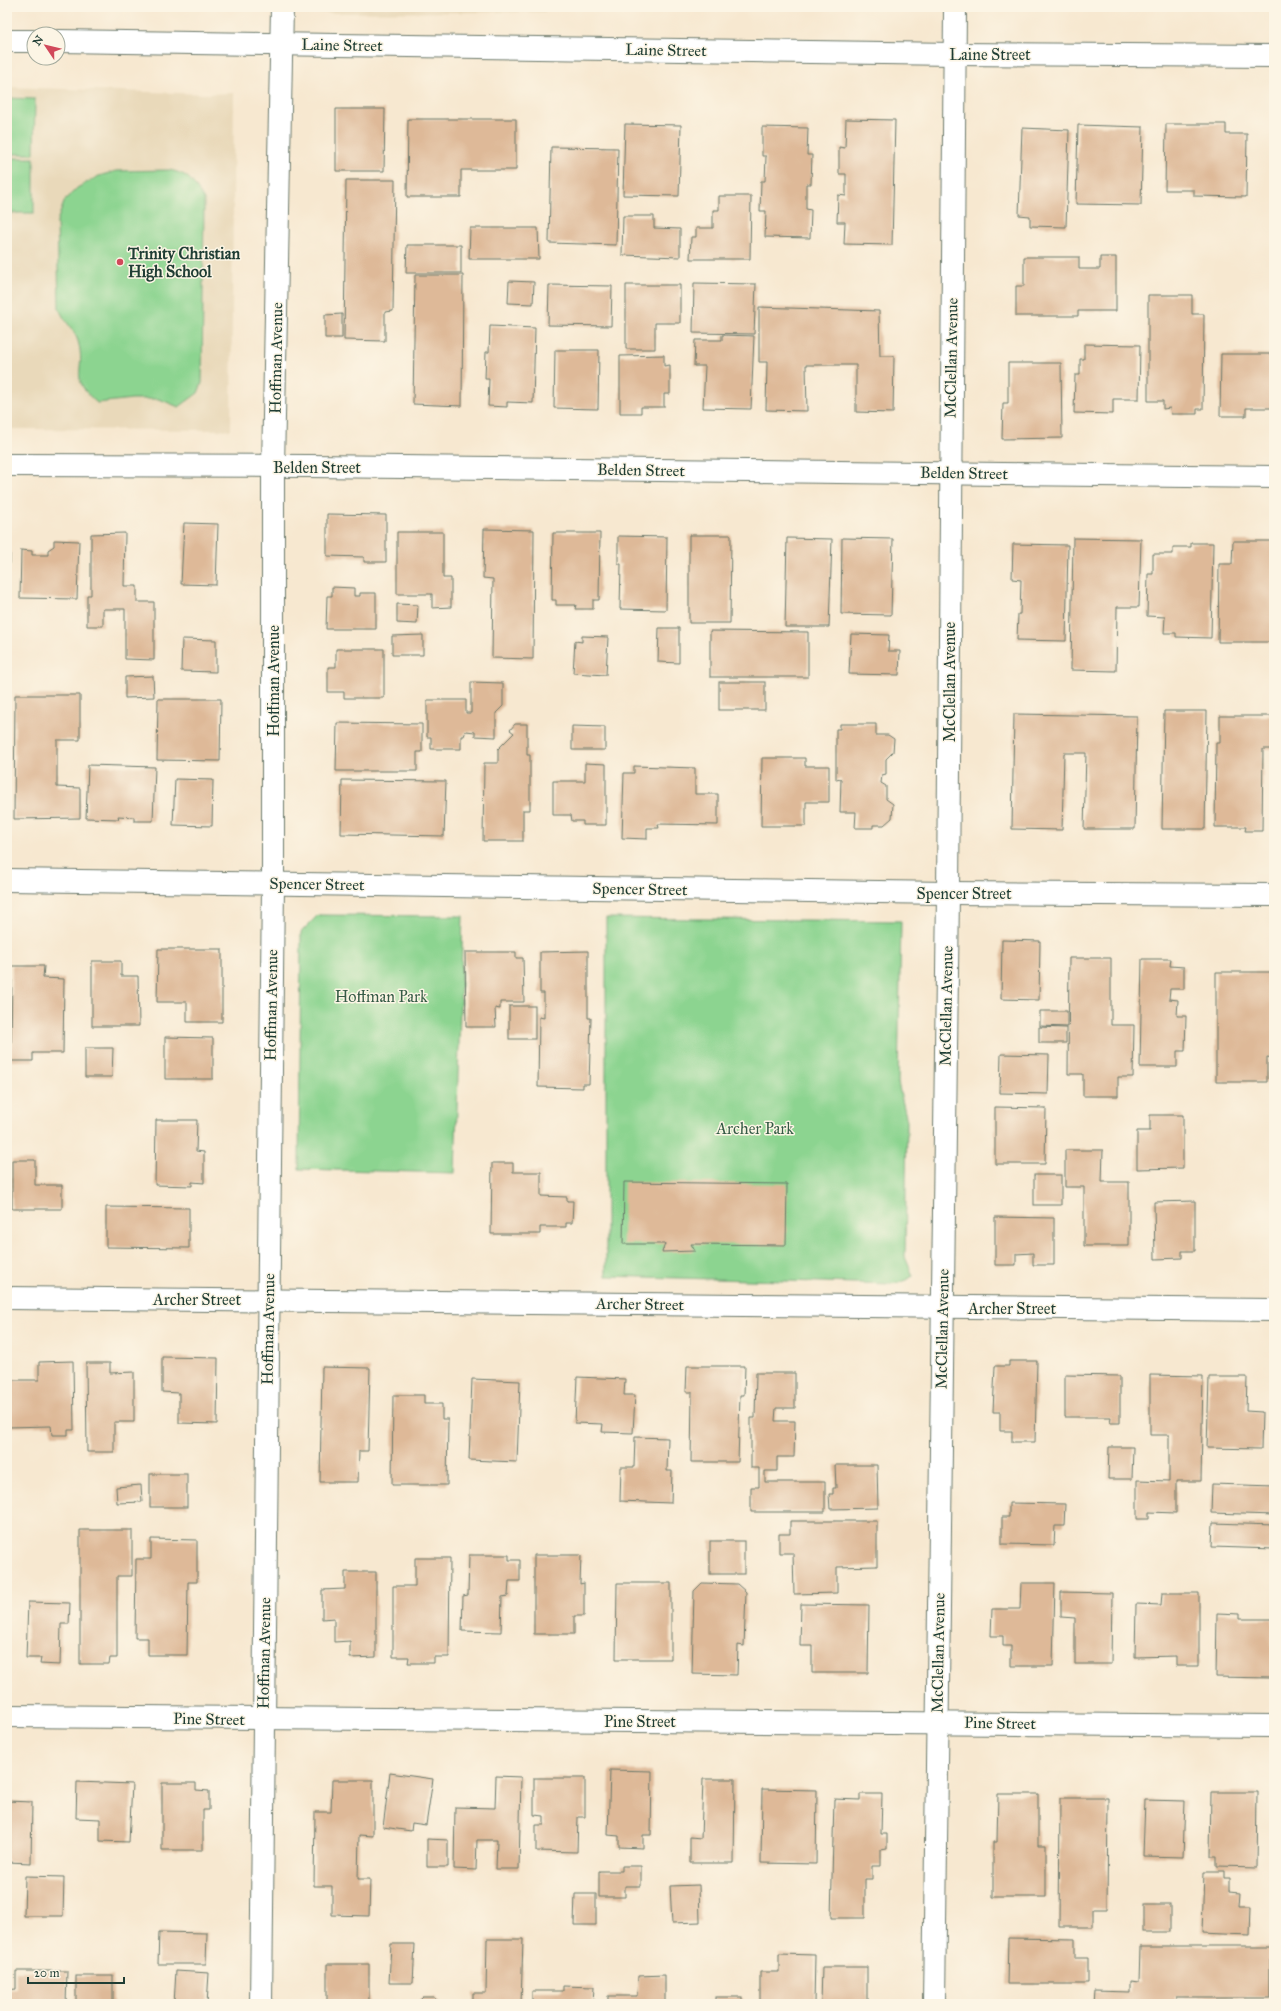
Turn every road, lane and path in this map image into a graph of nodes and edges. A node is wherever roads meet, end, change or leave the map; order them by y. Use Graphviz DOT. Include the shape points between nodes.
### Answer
graph roads {
  1 [pos="282,7"];
  2 [pos="955,7"];
  3 [pos="7,40"];
  4 [pos="26,41"];
  5 [pos="66,41"];
  6 [pos="282,44"];
  7 [pos="954,54"];
  8 [pos="1274,56"];
  9 [pos="7,465"];
  10 [pos="273,467"];
  11 [pos="950,473"];
  12 [pos="1274,477"];
  13 [pos="7,880"];
  14 [pos="273,884"];
  15 [pos="948,893"];
  16 [pos="1274,895"];
  17 [pos="7,1298"];
  18 [pos="268,1300"];
  19 [pos="942,1308"];
  20 [pos="1274,1310"];
  21 [pos="7,1716"];
  22 [pos="263,1719"];
  23 [pos="937,1723"];
  24 [pos="1274,1726"];
  25 [pos="261,2004"];
  26 [pos="934,2004"];
  1 -- 6 [label="street, Hoffman Avenue"];
  2 -- 7 [label="street, McClellan Avenue"];
  3 -- 4 [label="street"];
  5 -- 6 [label="street, Laine Street"];
  6 -- 7 [label="street, Laine Street"];
  6 -- 10 [label="street, Hoffman Avenue"];
  7 -- 8 [label="street, Laine Street"];
  7 -- 11 [label="street, McClellan Avenue"];
  9 -- 10 [label="street, Belden Street"];
  10 -- 11 [label="street, Belden Street"];
  10 -- 14 [label="street, Hoffman Avenue"];
  11 -- 12 [label="street, Belden Street"];
  11 -- 15 [label="street, McClellan Avenue"];
  13 -- 14 [label="street, Spencer Street"];
  14 -- 15 [label="street, Spencer Street"];
  14 -- 18 [label="street, Hoffman Avenue"];
  15 -- 16 [label="street, Spencer Street"];
  15 -- 19 [label="street, McClellan Avenue"];
  17 -- 18 [label="street, Archer Street"];
  18 -- 19 [label="street, Archer Street"];
  18 -- 22 [label="street, Hoffman Avenue"];
  19 -- 20 [label="street, Archer Street"];
  19 -- 23 [label="street, McClellan Avenue"];
  21 -- 22 [label="street, Pine Street"];
  22 -- 23 [label="street, Pine Street"];
  22 -- 25 [label="street, Hoffman Avenue"];
  23 -- 24 [label="street, Pine Street"];
  23 -- 26 [label="street, McClellan Avenue"];
}
